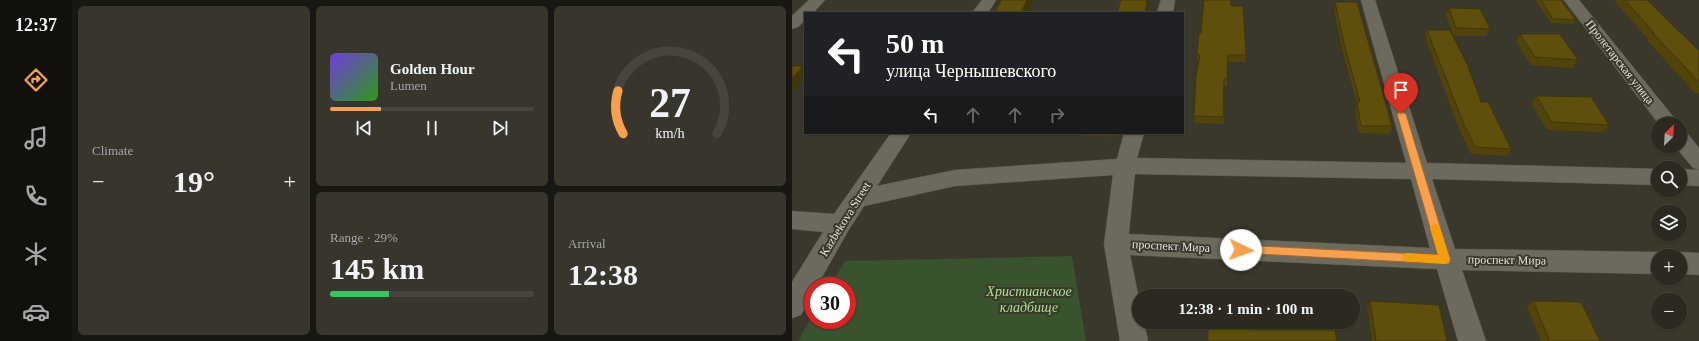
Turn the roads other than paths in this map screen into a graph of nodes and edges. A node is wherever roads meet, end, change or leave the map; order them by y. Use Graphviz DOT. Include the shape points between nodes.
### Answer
graph roads {
  1 [pos="818,0"];
  2 [pos="989,0"];
  3 [pos="1168,0"];
  4 [pos="1368,0"];
  5 [pos="1571,0"];
  6 [pos="805,12"];
  7 [pos="981,12"];
  8 [pos="1165,12"];
  9 [pos="804,13"];
  10 [pos="792,24"];
  11 [pos="1663,117"];
  12 [pos="900,134"];
  13 [pos="1134,134"];
  14 [pos="1687,147"];
  15 [pos="1699,162"];
  16 [pos="1125,166"];
  17 [pos="1418,171"];
  18 [pos="1651,177"];
  19 [pos="1687,177"];
  20 [pos="1699,178"];
  21 [pos="857,199"];
  22 [pos="792,220"];
  23 [pos="840,224"];
  24 [pos="1116,244"];
  25 [pos="1445,259"];
  26 [pos="1651,263"];
  27 [pos="1687,263"];
  28 [pos="1699,264"];
  29 [pos="792,306"];
  30 [pos="1134,341"];
  31 [pos="1472,341"];
  1 -- 6 [label="street"];
  2 -- 7 [label="street"];
  3 -- 8 [label="street"];
  4 -- 17 [label="street"];
  5 -- 11 [label="street, Пролетарская улица"];
  9 -- 10 [label="street"];
  12 -- 21 [label="street, Kazbekova Street"];
  13 -- 16 [label="street"];
  14 -- 15 [label="street"];
  16 -- 17 [label="street"];
  16 -- 21 [label="street" via="955,178"];
  16 -- 24 [label="street"];
  17 -- 18 [label="street"];
  17 -- 25 [label="street"];
  19 -- 20 [label="street"];
  21 -- 23 [label="street, Kazbekova Street"];
  22 -- 23 [label="street"];
  23 -- 29 [label="street, Kazbekova Street"];
  24 -- 25 [label="street, проспект Мира"];
  24 -- 30 [label="street"];
  25 -- 26 [label="street, проспект Мира"];
  25 -- 31 [label="street"];
  27 -- 28 [label="street"];
}
